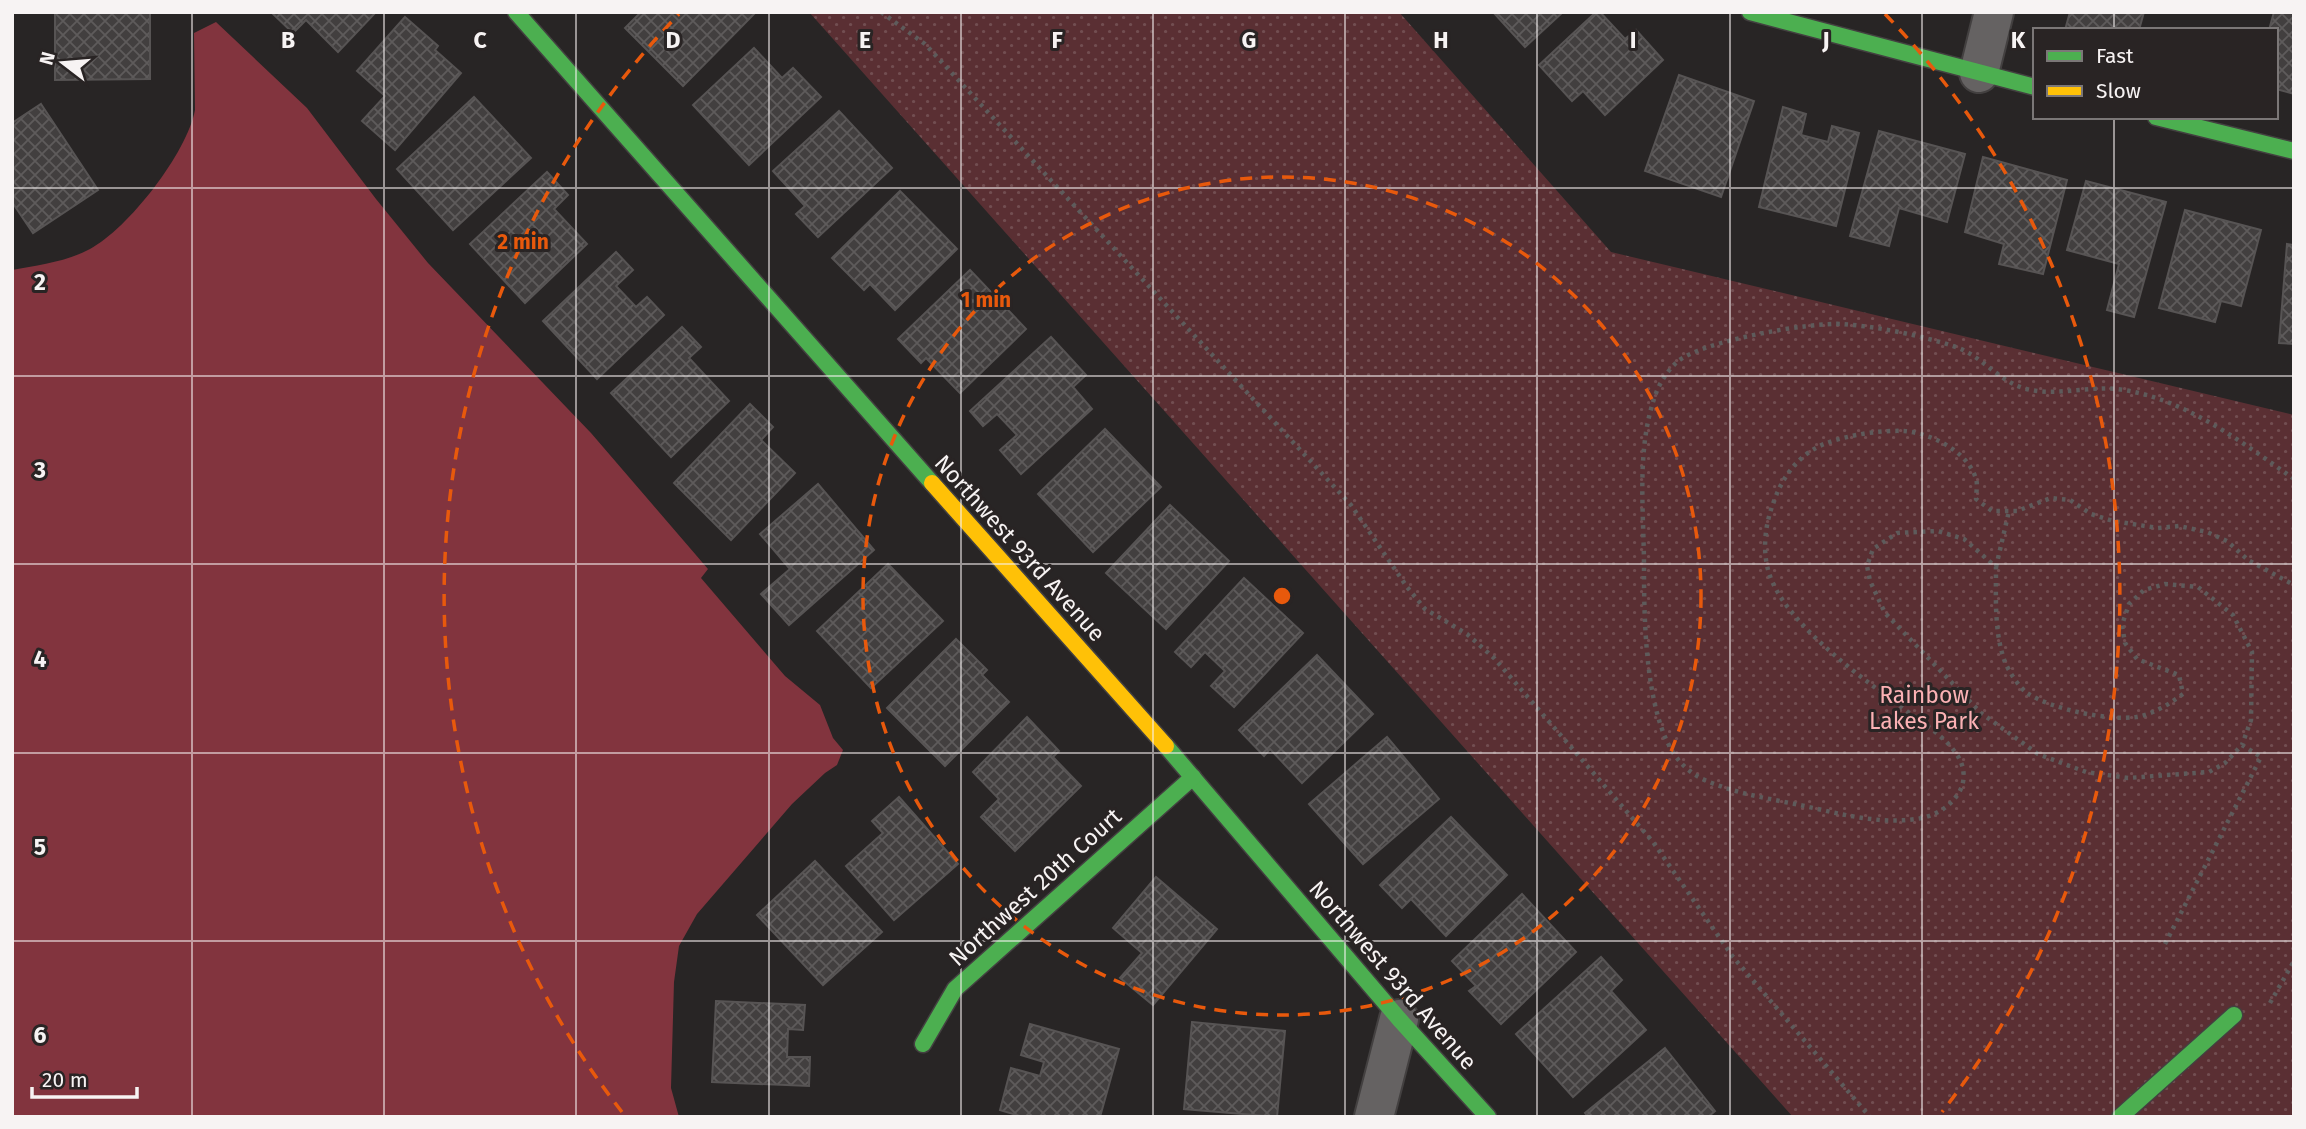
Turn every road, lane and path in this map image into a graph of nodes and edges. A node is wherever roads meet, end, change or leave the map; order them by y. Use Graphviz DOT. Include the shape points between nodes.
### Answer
graph roads {
  1 [pos="516,12"];
  2 [pos="881,12"];
  3 [pos="1750,12"];
  4 [pos="1994,12"];
  5 [pos="1979,73"];
  6 [pos="2033,86"];
  7 [pos="2165,119"];
  8 [pos="2294,151"];
  9 [pos="2294,479"];
  10 [pos="2009,511"];
  11 [pos="1996,567"];
  12 [pos="2294,585"];
  13 [pos="2242,745"];
  14 [pos="1193,778"];
  15 [pos="2165,944"];
  16 [pos="2294,961"];
  17 [pos="2264,1013"];
  18 [pos="2234,1016"];
  19 [pos="1399,1019"];
  20 [pos="923,1044"];
  21 [pos="1374,1117"];
  22 [pos="1488,1117"];
  23 [pos="1870,1117"];
  24 [pos="2120,1117"];
  1 -- 14 [label="street, Northwest 93rd Avenue"];
  2 -- 23 [label="path" via="925,44 1352,505 1425,609 1467,634 1494,658 1653,842 1733,957"];
  3 -- 5 [label="street"];
  4 -- 5 [label="street"];
  5 -- 6 [label="street"];
  7 -- 8 [label="street"];
  9 -- 10 [label="path" via="2238,439 2158,399 2123,389 2024,388 1957,347 1886,331 1842,324 1800,325 1696,351 1678,361 1663,378 1643,448 1647,655 1660,726 1677,759 1702,779 1745,794 1847,815 1892,821 1921,819 1951,804 1962,788 1963,769 1957,755 1848,668 1805,626 1780,596 1769,573 1765,528 1789,470 1807,453 1828,442 1886,430 1922,432 1957,451 1976,477 1976,499 1992,511"];
  10 -- 11 [label="path"];
  10 -- 12 [label="path" via="2051,498 2070,500 2113,521 2207,532"];
  11 -- 13 [label="path" via="1964,538 1938,531 1897,533 1873,549 1867,566 1885,613 1982,713 2038,754 2086,772 2129,778 2209,772"];
  11 -- 13 [label="path" via="2001,645 2012,675 2026,692 2066,709 2104,717 2136,717 2183,694 2179,676 2137,659 2125,643 2122,625 2129,604 2144,590 2165,584 2198,587 2233,615 2252,652 2251,720"];
  13 -- 15 [label="path" via="2261,757"];
  14 -- 19 [label="street, Northwest 93rd Avenue"];
  14 -- 20 [label="street, Northwest 20th Court" via="956,989"];
  16 -- 17 [label="path"];
  18 -- 24 [label="street"];
  19 -- 21 [label="street"];
  19 -- 22 [label="street, Northwest 93rd Avenue"];
}
